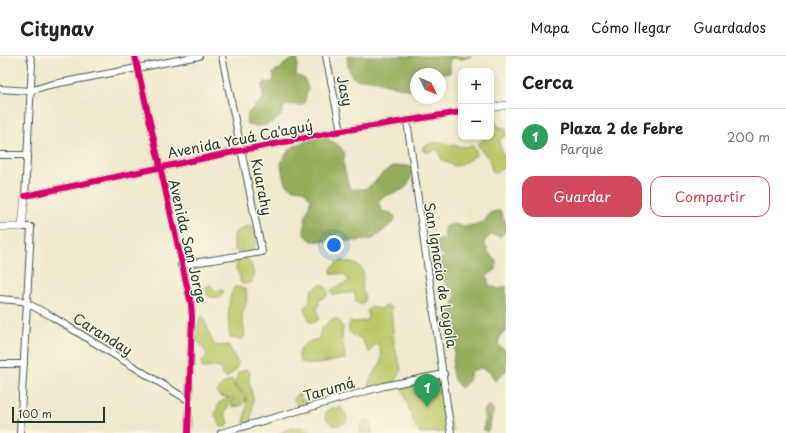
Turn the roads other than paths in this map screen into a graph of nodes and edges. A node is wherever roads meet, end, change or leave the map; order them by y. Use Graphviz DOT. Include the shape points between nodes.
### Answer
graph roads {
  1 [pos="30,56"];
  2 [pos="134,56"];
  3 [pos="199,56"];
  4 [pos="222,56"];
  5 [pos="326,56"];
  6 [pos="137,68"];
  7 [pos="0,89"];
  8 [pos="30,90"];
  9 [pos="506,105"];
  10 [pos="494,107"];
  11 [pos="458,112"];
  12 [pos="407,121"];
  13 [pos="341,131"];
  14 [pos="243,150"];
  15 [pos="28,154"];
  16 [pos="0,155"];
  17 [pos="158,168"];
  18 [pos="25,196"];
  19 [pos="0,227"];
  20 [pos="22,227"];
  21 [pos="181,265"];
  22 [pos="0,299"];
  23 [pos="26,302"];
  24 [pos="0,364"];
  25 [pos="24,364"];
  26 [pos="444,374"];
  27 [pos="188,400"];
  28 [pos="20,433"];
  29 [pos="188,433"];
  30 [pos="221,433"];
  31 [pos="451,433"];
  1 -- 8 [label="street"];
  2 -- 6 [label="street, Avenida San Jorge"];
  3 -- 6 [label="street"];
  4 -- 14 [label="street, Kuarahy"];
  5 -- 13 [label="street, Jasy"];
  6 -- 8 [label="street"];
  6 -- 17 [label="street, Avenida San Jorge"];
  7 -- 8 [label="street"];
  8 -- 15 [label="street"];
  9 -- 10 [label="street"];
  11 -- 12 [label="street, Avenida Ycuá Ca'aguý"];
  12 -- 13 [label="street, Avenida Ycuá Ca'aguý"];
  12 -- 26 [label="street, San Ignacio de Loyola"];
  13 -- 14 [label="street, Avenida Ycuá Ca'aguý"];
  14 -- 17 [label="street, Avenida Ycuá Ca'aguý"];
  14 -- 21 [label="street, Kuarahy" via="262,252"];
  15 -- 16 [label="street"];
  15 -- 18 [label="street"];
  17 -- 18 [label="street, Avenida Ycuá Ca'aguý"];
  17 -- 21 [label="street, Avenida San Jorge"];
  18 -- 20 [label="street"];
  19 -- 20 [label="street"];
  20 -- 23 [label="street" via="30,227"];
  21 -- 27 [label="street, Avenida San Jorge" via="192,317"];
  22 -- 23 [label="street, Caranday"];
  23 -- 25 [label="street"];
  23 -- 27 [label="street, Caranday"];
  24 -- 25 [label="street"];
  25 -- 28 [label="street"];
  26 -- 30 [label="street, Tarumá" via="384,386"];
  26 -- 31 [label="street, San Ignacio de Loyola"];
  27 -- 29 [label="street, Avenida San Jorge"];
}
